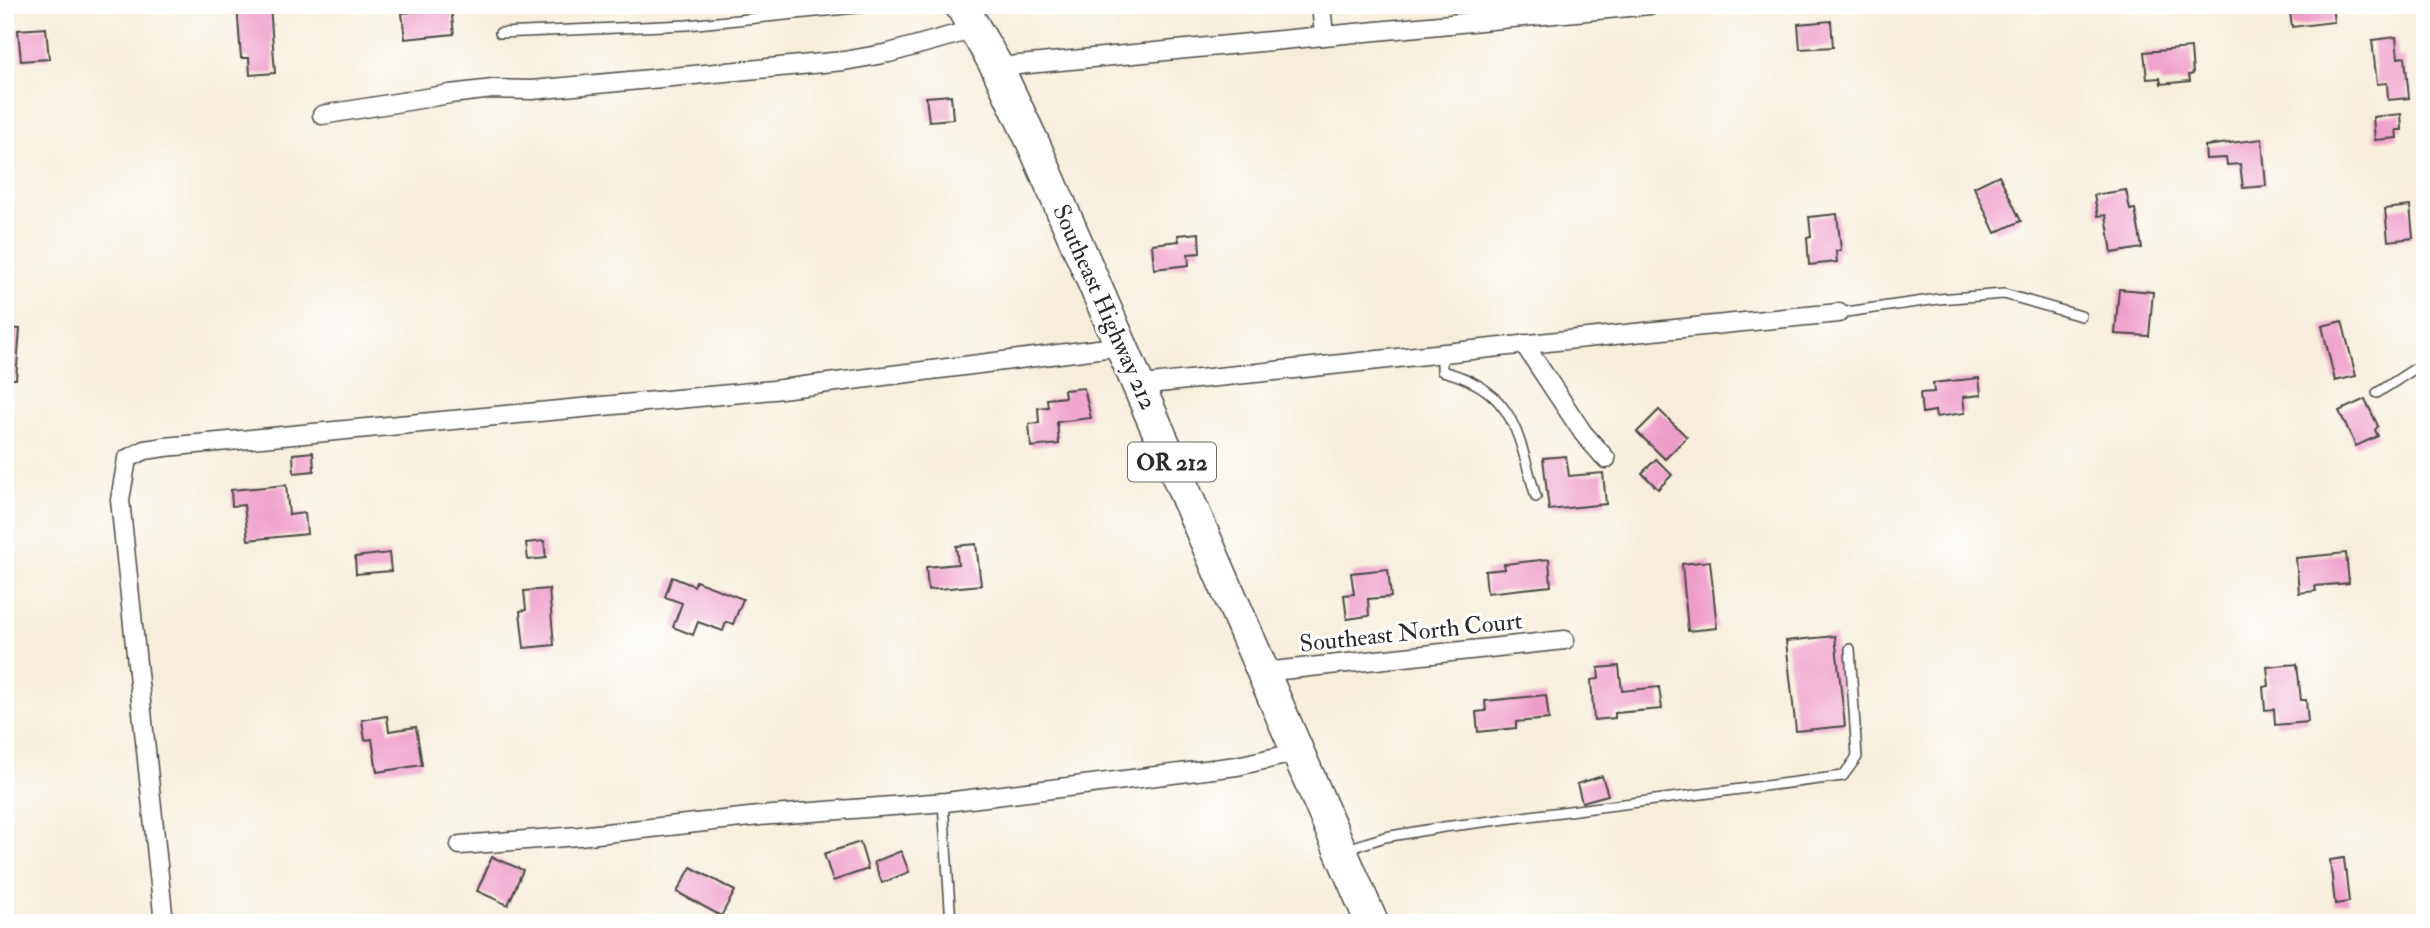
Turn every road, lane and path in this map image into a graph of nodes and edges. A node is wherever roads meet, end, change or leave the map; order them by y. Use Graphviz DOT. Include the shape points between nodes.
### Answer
graph roads {
  1 [pos="885,5"];
  2 [pos="1321,5"];
  3 [pos="1650,5"];
  4 [pos="968,17"];
  5 [pos="500,33"];
  6 [pos="1324,35"];
  7 [pos="997,67"];
  8 [pos="323,115"];
  9 [pos="1839,313"];
  10 [pos="2081,316"];
  11 [pos="1524,344"];
  12 [pos="1122,346"];
  13 [pos="1441,354"];
  14 [pos="2425,362"];
  15 [pos="1139,385"];
  16 [pos="2377,393"];
  17 [pos="1606,459"];
  18 [pos="1536,497"];
  19 [pos="1565,640"];
  20 [pos="1850,649"];
  21 [pos="1263,672"];
  22 [pos="1299,752"];
  23 [pos="943,802"];
  24 [pos="460,845"];
  25 [pos="1342,850"];
  26 [pos="164,923"];
  27 [pos="950,923"];
  28 [pos="1372,923"];
  1 -- 5 [label="lane" via="687,25"];
  2 -- 6 [label="street"];
  3 -- 6 [label="street"];
  4 -- 7 [label="highway, Southeast Highway 212 / OR 212"];
  4 -- 8 [label="street" via="889,53 844,61 532,90 482,90"];
  6 -- 7 [label="street"];
  7 -- 12 [label="highway, Southeast Highway 212 / OR 212"];
  9 -- 10 [label="lane" via="2004,294"];
  9 -- 11 [label="street"];
  11 -- 13 [label="street"];
  11 -- 17 [label="street" via="1583,433"];
  12 -- 15 [label="highway, Southeast Highway 212 / OR 212"];
  12 -- 26 [label="street" via="773,390 155,448 127,458 120,500"];
  13 -- 15 [label="street"];
  13 -- 18 [label="lane" via="1442,371 1484,386 1500,401 1515,427"];
  14 -- 16 [label="lane"];
  15 -- 21 [label="highway, Southeast Highway 212 / OR 212"];
  19 -- 21 [label="street, Southeast North Court"];
  20 -- 25 [label="lane" via="1857,757 1843,776 1444,827"];
  21 -- 22 [label="highway, Southeast Highway 212 / OR 212"];
  22 -- 23 [label="street" via="1237,766"];
  22 -- 25 [label="highway, Southeast Highway 212 / OR 212"];
  23 -- 24 [label="street"];
  23 -- 27 [label="lane"];
  25 -- 28 [label="highway, Southeast Highway 212 / OR 212"];
}
